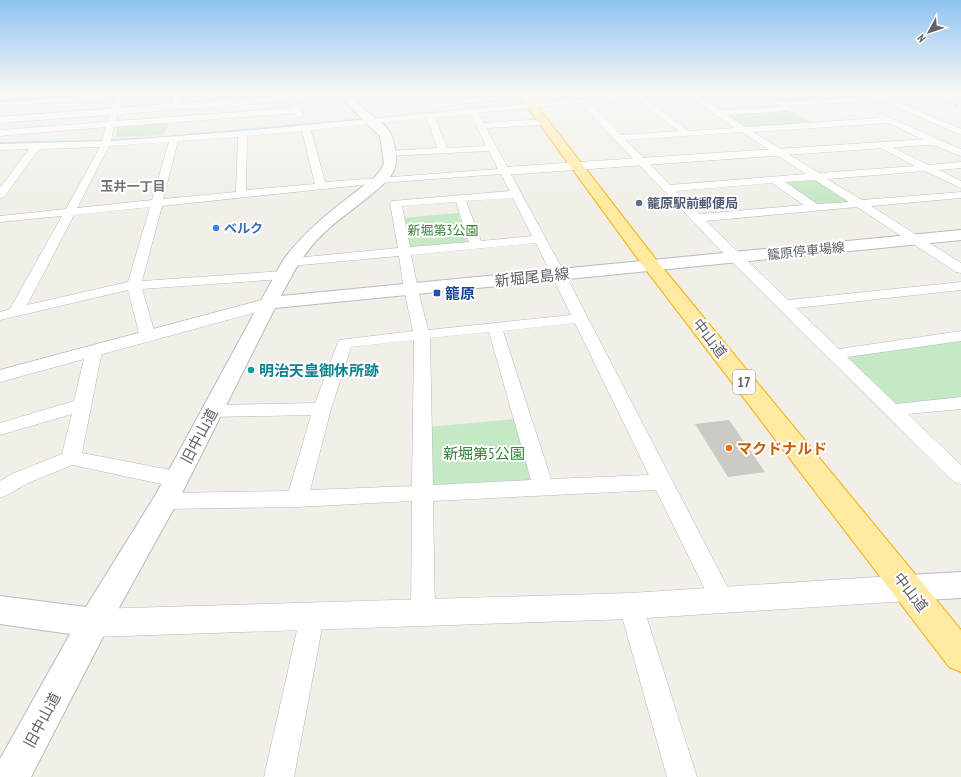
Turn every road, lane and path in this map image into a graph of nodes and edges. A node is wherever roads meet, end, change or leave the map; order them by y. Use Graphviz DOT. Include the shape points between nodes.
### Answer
graph roads {
  1 [pos="52,129"];
  2 [pos="109,129"];
  3 [pos="174,129"];
  4 [pos="225,129"];
  5 [pos="293,129"];
  6 [pos="306,129"];
  7 [pos="381,129"];
  8 [pos="435,129"];
  9 [pos="483,129"];
  10 [pos="545,129"];
  11 [pos="610,129"];
  12 [pos="682,129"];
  13 [pos="756,129"];
  14 [pos="910,129"];
  15 [pos="745,130"];
  16 [pos="687,133"];
  17 [pos="0,134"];
  18 [pos="243,134"];
  19 [pos="618,138"];
  20 [pos="174,140"];
  21 [pos="107,141"];
  22 [pos="935,142"];
  23 [pos="882,145"];
  24 [pos="36,146"];
  25 [pos="0,147"];
  26 [pos="492,148"];
  27 [pos="443,151"];
  28 [pos="780,152"];
  29 [pos="961,153"];
  30 [pos="389,154"];
  31 [pos="642,162"];
  32 [pos="961,165"];
  33 [pos="578,166"];
  34 [pos="928,168"];
  35 [pos="505,171"];
  36 [pos="818,176"];
  37 [pos="380,180"];
  38 [pos="775,180"];
  39 [pos="961,184"];
  40 [pos="321,186"];
  41 [pos="668,188"];
  42 [pos="241,194"];
  43 [pos="516,194"];
  44 [pos="0,195"];
  45 [pos="961,195"];
  46 [pos="460,198"];
  47 [pos="157,202"];
  48 [pos="861,204"];
  49 [pos="814,207"];
  50 [pos="69,211"];
  51 [pos="698,218"];
  52 [pos="0,219"];
  53 [pos="961,235"];
  54 [pos="540,239"];
  55 [pos="916,240"];
  56 [pos="476,245"];
  57 [pos="406,252"];
  58 [pos="736,258"];
  59 [pos="290,262"];
  60 [pos="652,266"];
  61 [pos="961,269"];
  62 [pos="558,274"];
  63 [pos="283,275"];
  64 [pos="134,286"];
  65 [pos="961,286"];
  66 [pos="411,290"];
  67 [pos="269,303"];
  68 [pos="784,305"];
  69 [pos="16,312"];
  70 [pos="0,316"];
  71 [pos="580,318"];
  72 [pos="495,328"];
  73 [pos="148,336"];
  74 [pos="422,336"];
  75 [pos="961,336"];
  76 [pos="94,351"];
  77 [pos="834,354"];
  78 [pos="0,376"];
  79 [pos="961,403"];
  80 [pos="82,405"];
  81 [pos="322,409"];
  82 [pos="892,410"];
  83 [pos="212,411"];
  84 [pos="0,429"];
  85 [pos="71,458"];
  86 [pos="961,477"];
  87 [pos="176,479"];
  88 [pos="662,482"];
  89 [pos="543,487"];
  90 [pos="0,490"];
  91 [pos="422,493"];
  92 [pos="297,499"];
  93 [pos="164,501"];
  94 [pos="961,585"];
  95 [pos="908,588"];
  96 [pos="722,600"];
  97 [pos="631,606"];
  98 [pos="0,610"];
  99 [pos="423,613"];
  100 [pos="312,617"];
  101 [pos="94,623"];
  102 [pos="961,656"];
  103 [pos="11,777"];
  104 [pos="279,777"];
  105 [pos="682,777"];
  1 -- 17 [label="street"];
  2 -- 21 [label="street"];
  3 -- 4 [label="street" via="173,134"];
  5 -- 18 [label="street"];
  6 -- 40 [label="street"];
  7 -- 30 [label="main road, 旧中山道" via="386,136"];
  8 -- 27 [label="street"];
  9 -- 26 [label="street"];
  10 -- 33 [label="highway, 中山道 / 17"];
  11 -- 19 [label="street"];
  12 -- 16 [label="street"];
  13 -- 15 [label="street"];
  14 -- 22 [label="street"];
  15 -- 16 [label="street"];
  15 -- 28 [label="street"];
  16 -- 19 [label="street"];
  18 -- 20 [label="street"];
  18 -- 42 [label="street"];
  19 -- 31 [label="street"];
  20 -- 21 [label="street"];
  20 -- 47 [label="street"];
  21 -- 24 [label="street"];
  21 -- 50 [label="street"];
  22 -- 23 [label="street"];
  22 -- 29 [label="street"];
  23 -- 28 [label="street"];
  23 -- 34 [label="street"];
  24 -- 25 [label="street"];
  24 -- 44 [label="street"];
  26 -- 27 [label="street"];
  26 -- 35 [label="street"];
  27 -- 30 [label="street"];
  28 -- 31 [label="street"];
  28 -- 36 [label="street"];
  30 -- 37 [label="main road, 旧中山道" via="390,164"];
  31 -- 33 [label="street"];
  31 -- 41 [label="street"];
  32 -- 34 [label="street"];
  33 -- 35 [label="street"];
  33 -- 60 [label="highway, 中山道 / 17"];
  34 -- 36 [label="street"];
  34 -- 39 [label="street"];
  35 -- 37 [label="street"];
  35 -- 43 [label="street"];
  36 -- 38 [label="street"];
  36 -- 48 [label="street"];
  37 -- 40 [label="street"];
  37 -- 59 [label="main road, 旧中山道" via="318,229"];
  38 -- 41 [label="street"];
  38 -- 49 [label="street"];
  40 -- 42 [label="street"];
  41 -- 51 [label="street"];
  42 -- 47 [label="street"];
  43 -- 46 [label="street"];
  43 -- 54 [label="street"];
  45 -- 48 [label="street"];
  46 -- 56 [label="street"];
  46 -- 57 [label="street" via="396,203"];
  47 -- 50 [label="street"];
  47 -- 64 [label="street"];
  48 -- 49 [label="street"];
  48 -- 55 [label="street"];
  49 -- 51 [label="street"];
  50 -- 52 [label="street"];
  50 -- 69 [label="street"];
  51 -- 58 [label="street"];
  53 -- 55 [label="main road, 籠原停車場線"];
  54 -- 56 [label="street"];
  54 -- 62 [label="street"];
  55 -- 58 [label="main road, 籠原停車場線"];
  55 -- 61 [label="street"];
  56 -- 57 [label="street"];
  57 -- 59 [label="street"];
  57 -- 66 [label="street"];
  58 -- 60 [label="main road, 籠原停車場線"];
  58 -- 68 [label="street"];
  59 -- 63 [label="main road, 旧中山道"];
  60 -- 62 [label="main road, 新堀尾島線"];
  60 -- 95 [label="highway, 中山道 / 17"];
  62 -- 66 [label="main road, 新堀尾島線"];
  62 -- 71 [label="street"];
  63 -- 64 [label="street"];
  63 -- 67 [label="main road, 旧中山道"];
  64 -- 69 [label="street"];
  64 -- 73 [label="street"];
  65 -- 68 [label="street"];
  66 -- 67 [label="main road, 新堀尾島線"];
  66 -- 74 [label="street"];
  67 -- 73 [label="street"];
  67 -- 83 [label="main road, 旧中山道"];
  68 -- 77 [label="street"];
  69 -- 70 [label="street"];
  71 -- 72 [label="street"];
  71 -- 88 [label="street"];
  72 -- 74 [label="street"];
  72 -- 89 [label="street"];
  73 -- 76 [label="street"];
  74 -- 81 [label="street" via="344,343"];
  74 -- 91 [label="street"];
  75 -- 77 [label="street"];
  76 -- 78 [label="street"];
  76 -- 80 [label="street"];
  77 -- 82 [label="street"];
  79 -- 82 [label="street"];
  80 -- 84 [label="street"];
  80 -- 85 [label="street"];
  81 -- 83 [label="street"];
  81 -- 92 [label="street"];
  82 -- 86 [label="street"];
  83 -- 87 [label="main road, 旧中山道"];
  85 -- 87 [label="street"];
  85 -- 90 [label="street" via="21,478"];
  87 -- 93 [label="main road, 旧中山道"];
  88 -- 89 [label="street"];
  88 -- 96 [label="street"];
  89 -- 91 [label="street"];
  91 -- 92 [label="street"];
  91 -- 99 [label="street"];
  92 -- 93 [label="street"];
  93 -- 101 [label="main road, 旧中山道"];
  94 -- 95 [label="main road"];
  95 -- 96 [label="street"];
  95 -- 102 [label="highway, 中山道 / 17"];
  96 -- 97 [label="street"];
  97 -- 99 [label="street"];
  97 -- 105 [label="street"];
  98 -- 101 [label="main road"];
  99 -- 100 [label="street"];
  100 -- 101 [label="street"];
  100 -- 104 [label="street"];
  101 -- 103 [label="main road, 旧中山道"];
}
